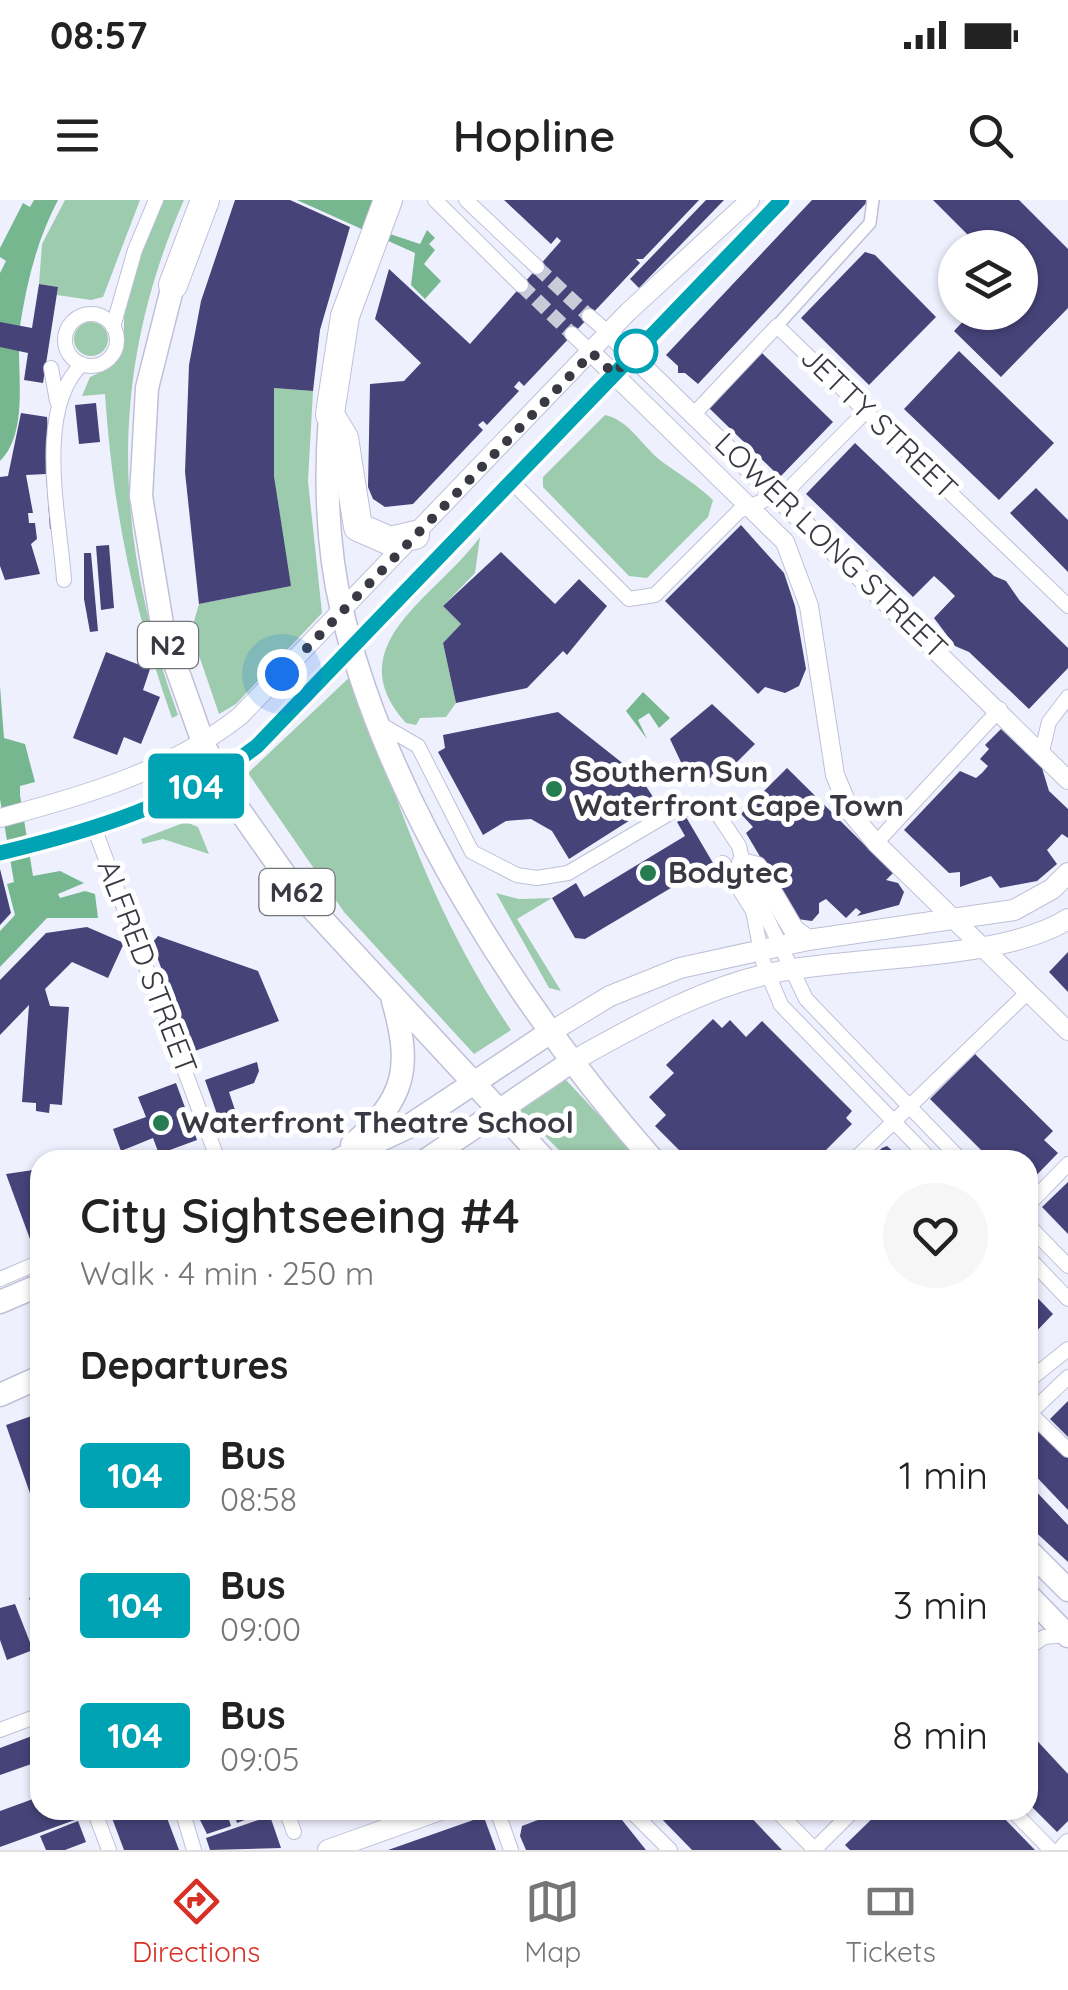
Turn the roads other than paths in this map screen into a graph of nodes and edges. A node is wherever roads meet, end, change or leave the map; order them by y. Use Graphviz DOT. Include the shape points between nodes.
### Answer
graph roads {
  1 [pos="156,200"];
  2 [pos="206,200"];
  3 [pos="388,200"];
  4 [pos="435,200"];
  5 [pos="466,200"];
  6 [pos="750,200"];
  7 [pos="782,200"];
  8 [pos="872,200"];
  9 [pos="537,267"];
  10 [pos="128,273"];
  11 [pos="173,284"];
  12 [pos="521,285"];
  13 [pos="93,314"];
  14 [pos="589,316"];
  15 [pos="777,326"];
  16 [pos="113,327"];
  17 [pos="572,334"];
  18 [pos="610,334"];
  19 [pos="66,345"];
  20 [pos="592,353"];
  21 [pos="631,356"];
  22 [pos="80,363"];
  23 [pos="51,368"];
  24 [pos="614,374"];
  25 [pos="867,410"];
  26 [pos="58,411"];
  27 [pos="330,411"];
  28 [pos="694,414"];
  29 [pos="510,480"];
  30 [pos="778,496"];
  31 [pos="750,504"];
  32 [pos="415,535"];
  33 [pos="64,580"];
  34 [pos="1068,606"];
  35 [pos="341,610"];
  36 [pos="351,645"];
  37 [pos="1068,697"];
  38 [pos="1000,709"];
  39 [pos="380,724"];
  40 [pos="204,745"];
  41 [pos="1042,751"];
  42 [pos="218,776"];
  43 [pos="1068,780"];
  44 [pos="0,818"];
  45 [pos="96,830"];
  46 [pos="876,843"];
  47 [pos="0,853"];
  48 [pos="735,857"];
  49 [pos="1068,873"];
  50 [pos="955,920"];
  51 [pos="1068,920"];
  52 [pos="808,940"];
  53 [pos="783,946"];
  54 [pos="982,946"];
  55 [pos="760,950"];
  56 [pos="792,969"];
  57 [pos="767,974"];
  58 [pos="1028,992"];
  59 [pos="392,996"];
  60 [pos="1068,1031"];
  61 [pos="550,1033"];
  62 [pos="571,1062"];
  63 [pos="472,1082"];
  64 [pos="909,1108"];
  65 [pos="497,1111"];
  66 [pos="894,1122"];
  67 [pos="214,1150"];
  68 [pos="347,1150"];
  69 [pos="358,1150"];
  70 [pos="440,1150"];
  71 [pos="535,1150"];
  72 [pos="645,1150"];
  73 [pos="865,1150"];
  74 [pos="922,1150"];
  75 [pos="951,1150"];
  76 [pos="1067,1166"];
  77 [pos="1038,1196"];
  78 [pos="1038,1235"];
  79 [pos="30,1266"];
  80 [pos="1068,1266"];
  81 [pos="1038,1268"];
  82 [pos="0,1279"];
  83 [pos="30,1289"];
  84 [pos="1068,1300"];
  85 [pos="0,1302"];
  86 [pos="1068,1349"];
  87 [pos="1038,1373"];
  88 [pos="1068,1377"];
  89 [pos="30,1382"];
  90 [pos="0,1395"];
  91 [pos="1038,1405"];
  92 [pos="1038,1422"];
  93 [pos="1068,1450"];
  94 [pos="1038,1560"];
  95 [pos="1068,1590"];
  96 [pos="1038,1605"];
  97 [pos="1067,1635"];
  98 [pos="1038,1641"];
  99 [pos="30,1719"];
  100 [pos="0,1730"];
  101 [pos="98,1820"];
  102 [pos="185,1820"];
  103 [pos="290,1820"];
  104 [pos="412,1820"];
  105 [pos="501,1820"];
  106 [pos="640,1820"];
  107 [pos="786,1820"];
  108 [pos="844,1820"];
  109 [pos="1022,1820"];
  110 [pos="294,1832"];
  111 [pos="1068,1844"];
  112 [pos="108,1850"];
  113 [pos="194,1850"];
  114 [pos="328,1850"];
  115 [pos="512,1850"];
  116 [pos="670,1850"];
  117 [pos="814,1850"];
  118 [pos="1050,1850"];
  119 [pos="1062,1850"];
  1 -- 10 [label="street"];
  2 -- 11 [label="highway, N2"];
  3 -- 27 [label="highway" via="350,299"];
  4 -- 12 [label="street"];
  5 -- 9 [label="street"];
  6 -- 18 [label="street"];
  7 -- 21 [label="street"];
  8 -- 15 [label="street" via="870,223"];
  10 -- 13 [label="street" via="114,300"];
  10 -- 16 [label="street"];
  11 -- 40 [label="main road, N2" via="147,388 141,496 176,677"];
  13 -- 16 [label="street"];
  13 -- 19 [label="street" via="71,322"];
  14 -- 18 [label="street, LOWER LONG STREET"];
  15 -- 25 [label="street, JETTY STREET"];
  15 -- 28 [label="street, JETTY STREET"];
  16 -- 22 [label="street" via="116,344 107,360"];
  17 -- 20 [label="street"];
  18 -- 20 [label="street"];
  18 -- 21 [label="street, LOWER LONG STREET"];
  19 -- 22 [label="street"];
  19 -- 23 [label="street"];
  20 -- 24 [label="street"];
  20 -- 32 [label="street"];
  21 -- 24 [label="street"];
  21 -- 28 [label="street, LOWER LONG STREET"];
  22 -- 23 [label="street"];
  22 -- 26 [label="street" via="65,383"];
  23 -- 26 [label="street"];
  24 -- 29 [label="street"];
  24 -- 31 [label="street"];
  25 -- 30 [label="street"];
  25 -- 34 [label="street, JETTY STREET"];
  26 -- 33 [label="street"];
  27 -- 32 [label="highway" via="344,438 358,528 390,541"];
  27 -- 35 [label="main road" via="326,478"];
  28 -- 30 [label="street, LOWER LONG STREET"];
  29 -- 31 [label="street" via="629,599 654,595"];
  29 -- 36 [label="street"];
  30 -- 31 [label="street"];
  30 -- 38 [label="street, LOWER LONG STREET"];
  31 -- 46 [label="street" via="794,559 814,633 835,775 852,813"];
  32 -- 35 [label="street"];
  35 -- 36 [label="main road"];
  35 -- 40 [label="street"];
  36 -- 39 [label="main road"];
  36 -- 42 [label="street" via="257,746"];
  37 -- 41 [label="street" via="1049,722"];
  38 -- 41 [label="street, LOWER LONG STREET"];
  38 -- 46 [label="street"];
  39 -- 48 [label="street" via="418,746 464,842 517,875 556,876 675,810 698,806 718,812"];
  39 -- 61 [label="main road" via="489,943"];
  40 -- 42 [label="main road, N2"];
  40 -- 44 [label="street" via="84,795"];
  41 -- 43 [label="street, LOWER LONG STREET"];
  42 -- 45 [label="street"];
  42 -- 59 [label="main road, M62" via="297,892"];
  45 -- 47 [label="street"];
  45 -- 67 [label="street, ALFRED STREET"];
  46 -- 50 [label="street"];
  48 -- 52 [label="main road" via="757,868 794,930"];
  48 -- 53 [label="street"];
  48 -- 55 [label="street"];
  49 -- 50 [label="main road" via="1014,910"];
  50 -- 52 [label="main road"];
  50 -- 54 [label="street"];
  51 -- 54 [label="main road" via="1031,937"];
  52 -- 53 [label="main road"];
  53 -- 55 [label="main road"];
  53 -- 56 [label="street"];
  54 -- 56 [label="main road"];
  54 -- 58 [label="street"];
  55 -- 57 [label="street"];
  55 -- 61 [label="main road" via="716,957 632,986"];
  56 -- 57 [label="main road"];
  56 -- 64 [label="street" via="813,1008"];
  57 -- 62 [label="main road" via="692,999"];
  57 -- 66 [label="street" via="793,1022"];
  58 -- 60 [label="street"];
  58 -- 64 [label="street"];
  59 -- 63 [label="main road, M62"];
  59 -- 68 [label="main road" via="403,1039 400,1085 378,1122"];
  61 -- 62 [label="main road"];
  61 -- 63 [label="main road"];
  62 -- 65 [label="main road"];
  62 -- 72 [label="main road"];
  63 -- 65 [label="main road, M62"];
  63 -- 69 [label="main road" via="406,1128"];
  64 -- 66 [label="street"];
  64 -- 75 [label="street"];
  65 -- 70 [label="main road"];
  65 -- 71 [label="main road, M62"];
  66 -- 73 [label="street"];
  66 -- 74 [label="street"];
  76 -- 77 [label="street"];
  78 -- 80 [label="street"];
  79 -- 82 [label="street"];
  81 -- 84 [label="street"];
  83 -- 85 [label="main road"];
  86 -- 87 [label="street"];
  88 -- 91 [label="street"];
  89 -- 90 [label="main road"];
  92 -- 93 [label="street"];
  94 -- 95 [label="main road"];
  96 -- 97 [label="main road"];
  97 -- 98 [label="street"];
  99 -- 100 [label="street"];
  101 -- 112 [label="street"];
  102 -- 113 [label="street"];
  103 -- 110 [label="street"];
  104 -- 114 [label="main road"];
  105 -- 115 [label="street"];
  106 -- 116 [label="street"];
  107 -- 117 [label="street"];
  108 -- 117 [label="street"];
  109 -- 118 [label="street"];
  111 -- 119 [label="street"];
}
